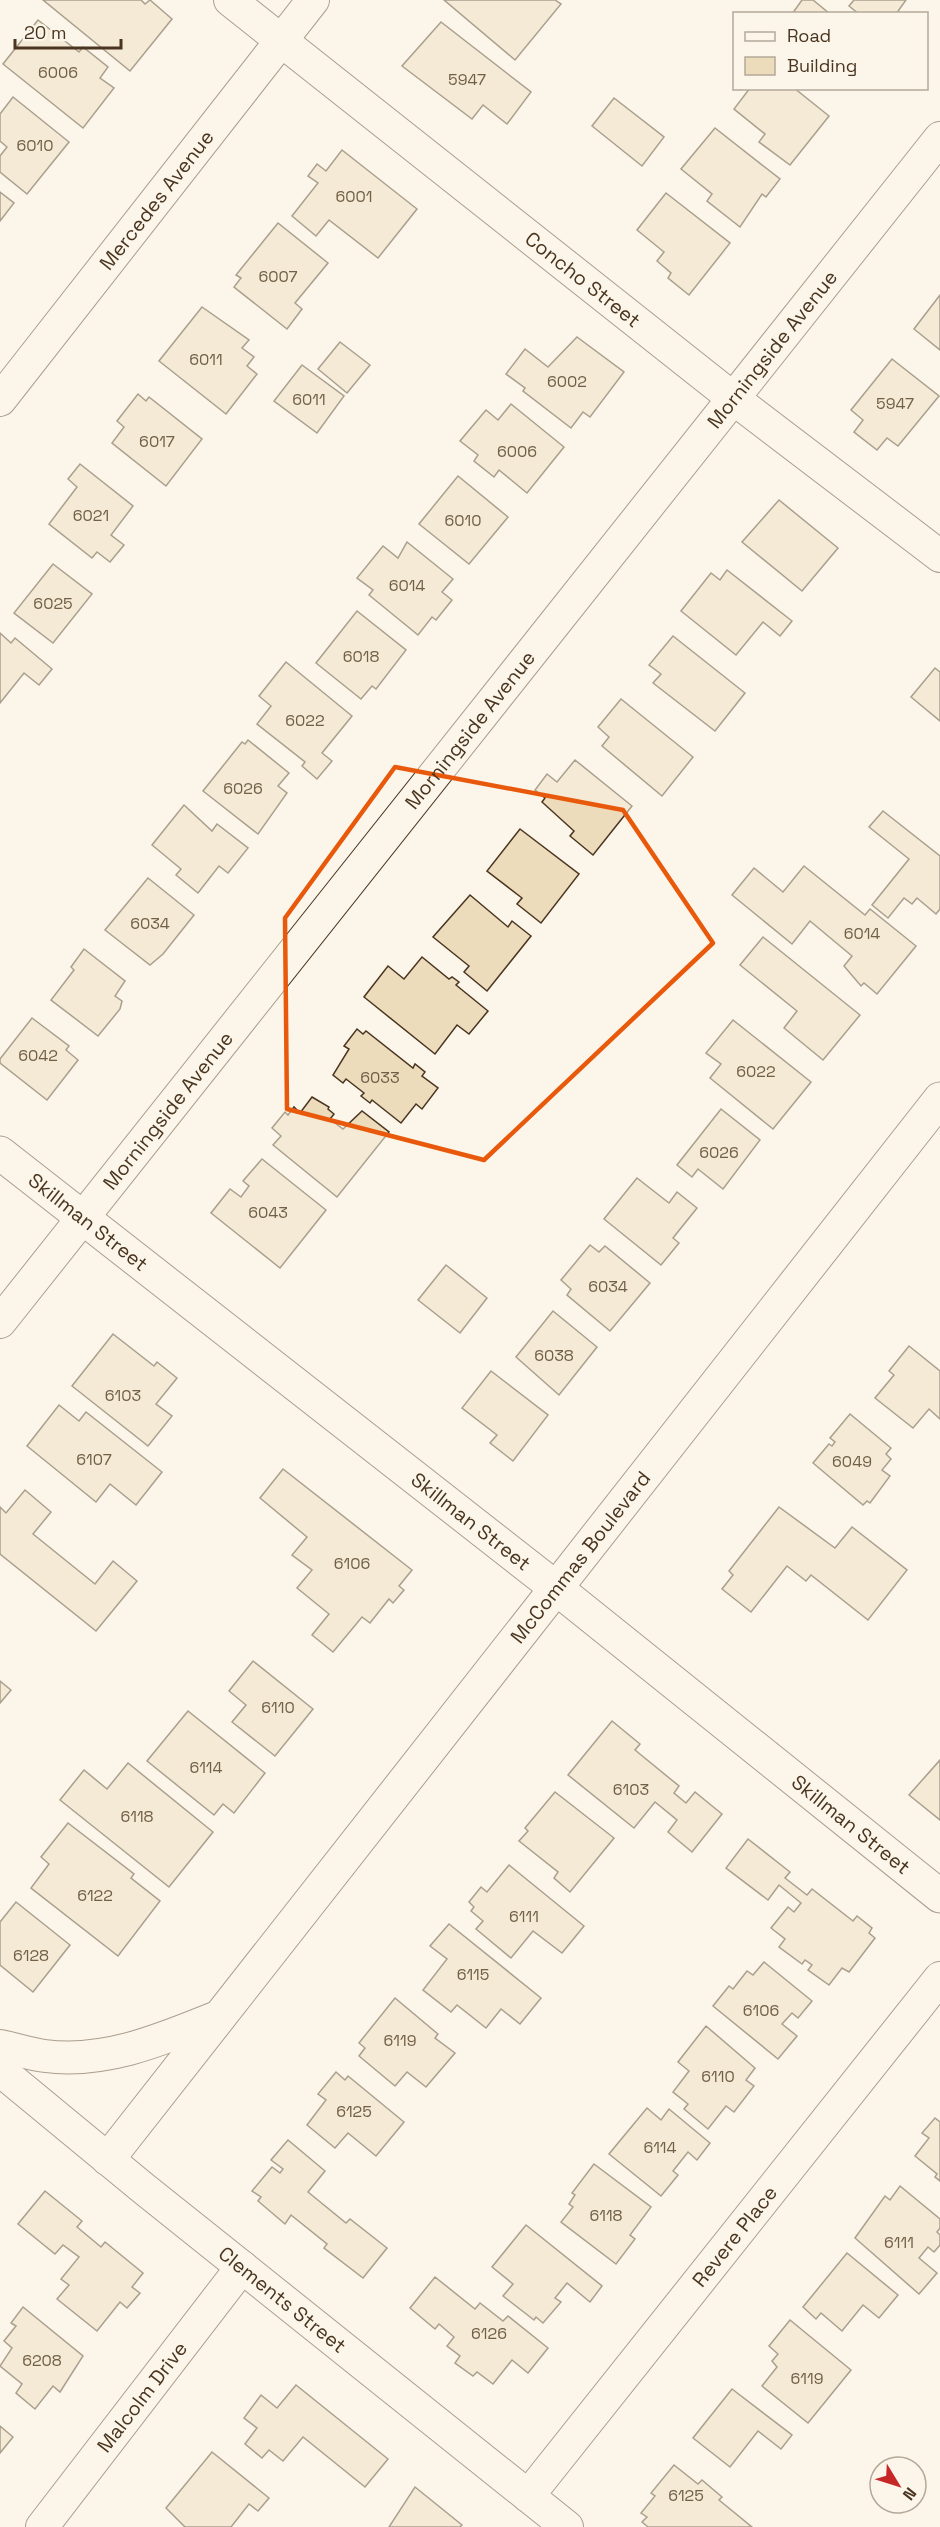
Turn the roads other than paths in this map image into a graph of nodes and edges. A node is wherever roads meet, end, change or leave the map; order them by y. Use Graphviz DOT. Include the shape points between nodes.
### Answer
graph roads {
  1 [pos="230,0"];
  2 [pos="313,0"];
  3 [pos="281,40"];
  4 [pos="940,138"];
  5 [pos="0,399"];
  6 [pos="734,399"];
  7 [pos="940,556"];
  8 [pos="940,1099"];
  9 [pos="0,1153"];
  10 [pos="82,1217"];
  11 [pos="0,1323"];
  12 [pos="556,1588"];
  13 [pos="940,1896"];
  14 [pos="940,1978"];
  15 [pos="220,2016"];
  16 [pos="0,2046"];
  17 [pos="0,2070"];
  18 [pos="108,2159"];
  19 [pos="242,2267"];
  20 [pos="528,2496"];
  21 [pos="42,2527"];
  22 [pos="567,2527"];
  1 -- 3 [label="street, Concho Street"];
  2 -- 3 [label="street, Mercedes Avenue"];
  3 -- 5 [label="street, Mercedes Avenue"];
  3 -- 6 [label="street, Concho Street"];
  4 -- 6 [label="street, Morningside Avenue"];
  6 -- 7 [label="street, Concho Street"];
  6 -- 10 [label="street, Morningside Avenue"];
  8 -- 12 [label="street, McCommas Boulevard"];
  9 -- 10 [label="street, Skillman Street"];
  10 -- 11 [label="street, Morningside Avenue"];
  10 -- 12 [label="street, Skillman Street"];
  12 -- 13 [label="street, Skillman Street"];
  12 -- 15 [label="street, McCommas Boulevard"];
  14 -- 20 [label="street, Revere Place"];
  15 -- 16 [label="street" via="149,2044 97,2056 48,2056"];
  15 -- 18 [label="street, McCommas Boulevard"];
  17 -- 18 [label="street, Clements Street"];
  18 -- 19 [label="street, Clements Street"];
  19 -- 20 [label="street, Clements Street"];
  19 -- 21 [label="street, Malcolm Drive"];
  20 -- 22 [label="street, Clements Street"];
}
